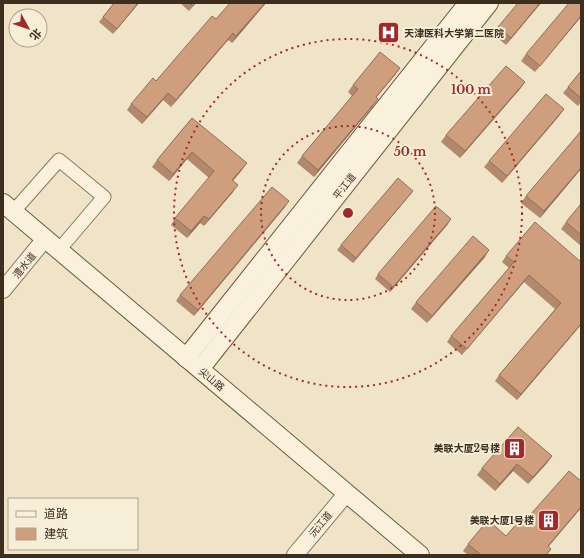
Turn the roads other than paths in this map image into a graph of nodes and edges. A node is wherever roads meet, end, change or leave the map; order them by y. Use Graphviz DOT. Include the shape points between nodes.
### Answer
graph roads {
  1 [pos="468,3"];
  2 [pos="489,3"];
  3 [pos="8,208"];
  4 [pos="40,236"];
  5 [pos="58,251"];
  6 [pos="3,273"];
  7 [pos="3,290"];
  8 [pos="193,363"];
  9 [pos="346,494"];
  10 [pos="295,555"];
  11 [pos="420,555"];
  1 -- 8 [label="main road, 平江道"];
  2 -- 8 [label="main road, 平江道"];
  3 -- 4 [label="main road, 尖山路"];
  3 -- 5 [label="street" via="59,160 104,197"];
  4 -- 5 [label="main road, 尖山路"];
  4 -- 6 [label="street, 澧水道"];
  4 -- 7 [label="street, 澧水道"];
  5 -- 8 [label="main road, 尖山路"];
  8 -- 9 [label="main road, 尖山路"];
  9 -- 10 [label="street, 沅江道"];
  9 -- 11 [label="main road, 尖山路"];
}
